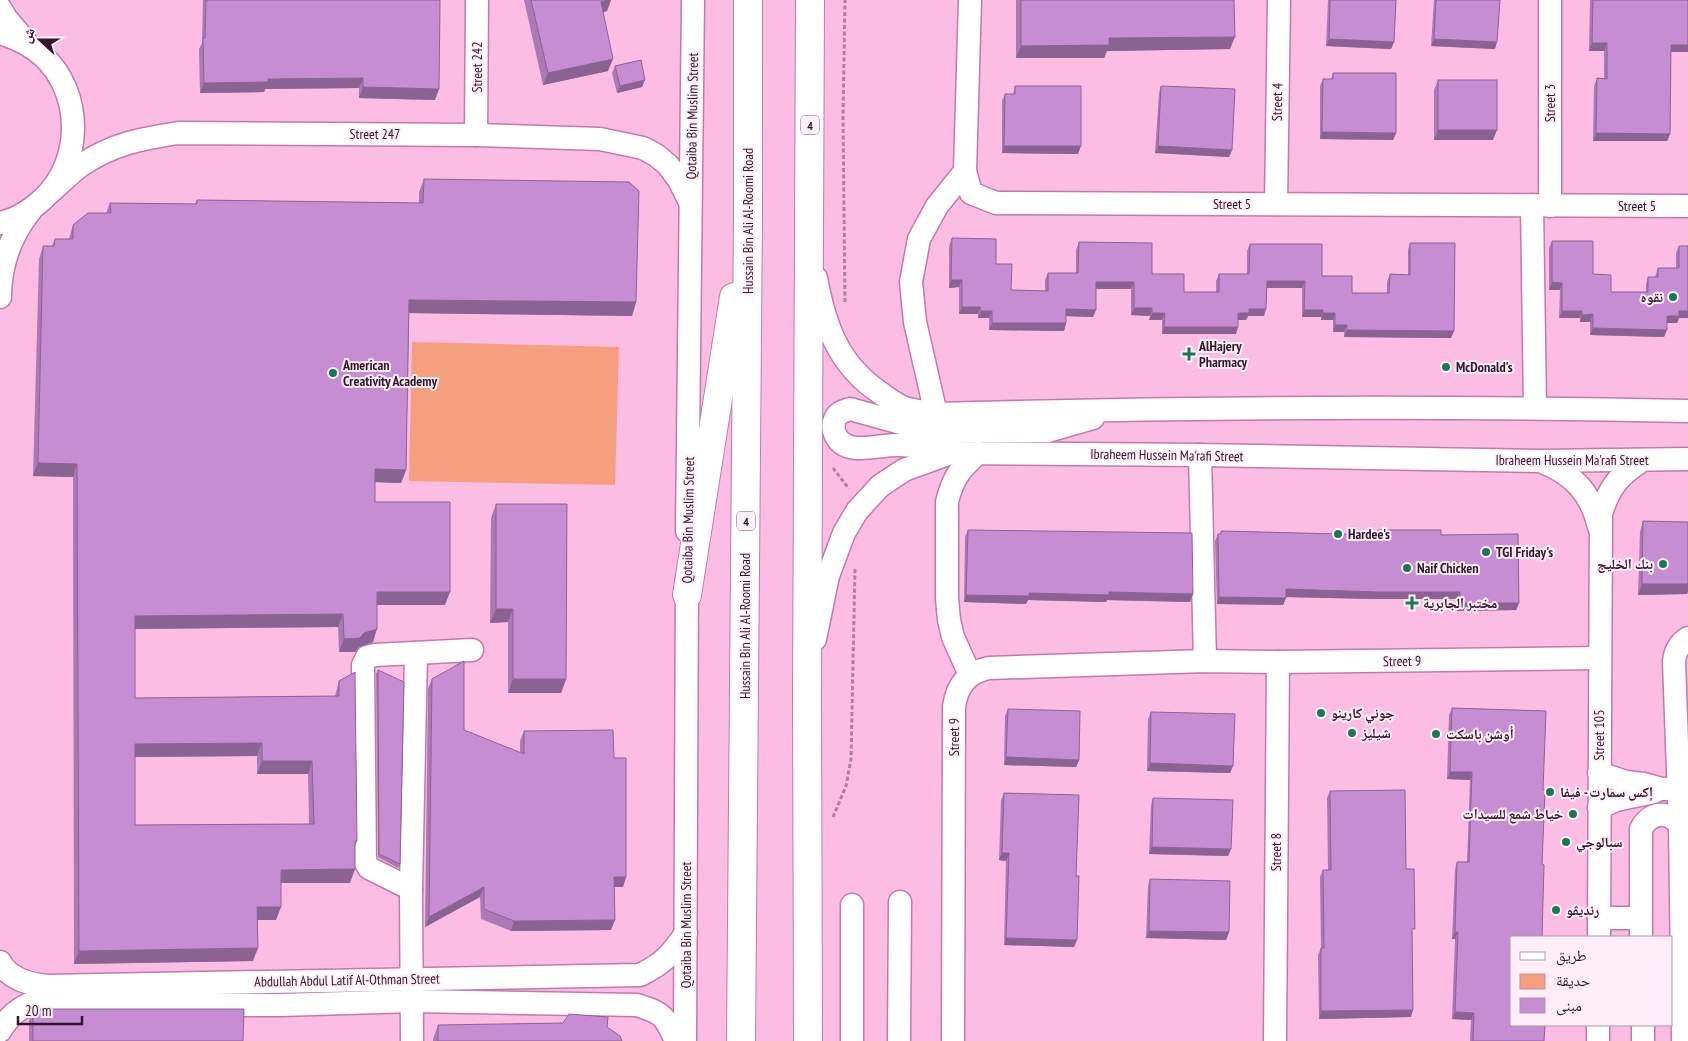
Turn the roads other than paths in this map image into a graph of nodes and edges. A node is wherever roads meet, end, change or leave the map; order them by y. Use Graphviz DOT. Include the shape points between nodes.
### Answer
graph roads {
  1 [pos="477,0"];
  2 [pos="693,0"];
  3 [pos="748,0"];
  4 [pos="810,0"];
  5 [pos="970,0"];
  6 [pos="1279,0"];
  7 [pos="1550,0"];
  8 [pos="0,8"];
  9 [pos="0,33"];
  10 [pos="30,46"];
  11 [pos="476,135"];
  12 [pos="965,171"];
  13 [pos="42,200"];
  14 [pos="691,204"];
  15 [pos="1276,204"];
  16 [pos="1541,206"];
  17 [pos="1688,206"];
  18 [pos="748,214"];
  19 [pos="0,223"];
  20 [pos="810,250"];
  21 [pos="0,297"];
  22 [pos="1535,408"];
  23 [pos="1123,409"];
  24 [pos="1688,411"];
  25 [pos="936,414"];
  26 [pos="951,453"];
  27 [pos="978,453"];
  28 [pos="1200,455"];
  29 [pos="1688,459"];
  30 [pos="1643,460"];
  31 [pos="1542,461"];
  32 [pos="1600,532"];
  33 [pos="687,595"];
  34 [pos="1688,638"];
  35 [pos="472,650"];
  36 [pos="416,653"];
  37 [pos="1599,658"];
  38 [pos="1205,661"];
  39 [pos="1278,662"];
  40 [pos="970,675"];
  41 [pos="807,695"];
  42 [pos="1599,773"];
  43 [pos="1670,789"];
  44 [pos="1599,808"];
  45 [pos="1680,826"];
  46 [pos="411,889"];
  47 [pos="900,902"];
  48 [pos="852,905"];
  49 [pos="1599,928"];
  50 [pos="1641,928"];
  51 [pos="686,933"];
  52 [pos="0,962"];
  53 [pos="413,979"];
  54 [pos="413,1001"];
  55 [pos="1598,1026"];
  56 [pos="1643,1026"];
  57 [pos="0,1031"];
  58 [pos="412,1041"];
  59 [pos="676,1041"];
  60 [pos="685,1041"];
  61 [pos="741,1041"];
  62 [pos="808,1041"];
  63 [pos="852,1041"];
  64 [pos="899,1041"];
  65 [pos="954,1041"];
  66 [pos="1275,1041"];
  67 [pos="1598,1041"];
  68 [pos="1643,1041"];
  69 [pos="1683,1041"];
  1 -- 11 [label="street, Street 242"];
  2 -- 14 [label="street, Qotaiba Bin Muslim Street"];
  3 -- 18 [label="highway, Hussain Bin Ali Al-Roomi Road / 4"];
  4 -- 20 [label="highway, 4"];
  5 -- 12 [label="street, Street 5"];
  6 -- 15 [label="street, Street 4"];
  7 -- 16 [label="street, Street 3"];
  8 -- 10 [label="street"];
  9 -- 10 [label="street"];
  10 -- 13 [label="street" via="54,69 70,99 73,116 66,166"];
  11 -- 13 [label="street, Street 247" via="178,133 137,139 116,146 80,166"];
  11 -- 14 [label="street, Street 247" via="600,138 643,148 668,165 680,180"];
  12 -- 15 [label="street, Street 5" via="971,193 996,203"];
  12 -- 25 [label="street" via="937,206 919,239 911,282 915,322"];
  13 -- 19 [label="street" via="20,216"];
  13 -- 21 [label="street" via="19,227 9,247"];
  14 -- 33 [label="street, Qotaiba Bin Muslim Street"];
  15 -- 16 [label="street, Street 5"];
  16 -- 17 [label="street, Street 5"];
  16 -- 22 [label="street, Street 3"];
  18 -- 33 [label="highway"];
  18 -- 61 [label="highway, Hussain Bin Ali Al-Roomi Road / 4"];
  20 -- 25 [label="street" via="820,300 830,333 841,354 864,382 894,403"];
  20 -- 41 [label="highway, 4"];
  22 -- 23 [label="street"];
  22 -- 24 [label="street"];
  23 -- 25 [label="street"];
  23 -- 26 [label="street" via="1048,431 943,431 915,427 850,409 841,412 834,420 836,436 848,446 865,449 896,444"];
  26 -- 27 [label="street, Ibraheem Hussein Ma'rafi Street"];
  26 -- 41 [label="street, Ibraheem Hussein Ma'rafi Street" via="904,470 880,486 857,510 828,576"];
  27 -- 28 [label="street, Ibraheem Hussein Ma'rafi Street"];
  27 -- 40 [label="street" via="961,468 947,502 949,620 953,638"];
  28 -- 31 [label="street, Ibraheem Hussein Ma'rafi Street"];
  28 -- 38 [label="street"];
  29 -- 30 [label="street, Ibraheem Hussein Ma'rafi Street"];
  30 -- 31 [label="street, Ibraheem Hussein Ma'rafi Street"];
  30 -- 32 [label="street, Street 105" via="1615,482 1606,497"];
  31 -- 32 [label="street, Street 105" via="1575,480 1596,513"];
  32 -- 37 [label="street, Street 105"];
  33 -- 51 [label="street, Qotaiba Bin Muslim Street"];
  34 -- 43 [label="street" via="1675,654"];
  35 -- 36 [label="street"];
  36 -- 46 [label="street"];
  36 -- 46 [label="street" via="375,655 367,657 364,665 365,861 369,868"];
  37 -- 39 [label="street, Street 9"];
  37 -- 42 [label="street, Street 105"];
  38 -- 39 [label="street, Street 9"];
  38 -- 40 [label="street, Street 9" via="989,668"];
  39 -- 66 [label="street, Street 8"];
  40 -- 65 [label="street, Street 9" via="960,687 954,707"];
  41 -- 62 [label="highway, 4"];
  42 -- 43 [label="street" via="1616,780"];
  42 -- 44 [label="street, Street 105"];
  43 -- 44 [label="street" via="1616,800"];
  43 -- 45 [label="street"];
  44 -- 49 [label="street, Street 105"];
  45 -- 50 [label="street" via="1671,817 1660,814 1648,819 1641,829"];
  45 -- 69 [label="street"];
  46 -- 53 [label="street"];
  47 -- 64 [label="street"];
  48 -- 63 [label="street"];
  49 -- 50 [label="street"];
  51 -- 53 [label="street, Abdullah Abdul Latif Al-Othman Street" via="673,953 640,975"];
  51 -- 60 [label="street, Qotaiba Bin Muslim Street"];
  52 -- 53 [label="street, Abdullah Abdul Latif Al-Othman Street" via="4,970 17,979 30,985 47,986"];
  53 -- 54 [label="street"];
  54 -- 57 [label="street, Abdullah Abdul Latif Al-Othman Street" via="281,1005 29,1004 15,1011"];
  54 -- 58 [label="street"];
  54 -- 59 [label="street, Abdullah Abdul Latif Al-Othman Street" via="637,1005 656,1011 665,1019"];
  55 -- 67 [label="street"];
  56 -- 68 [label="street"];
}
